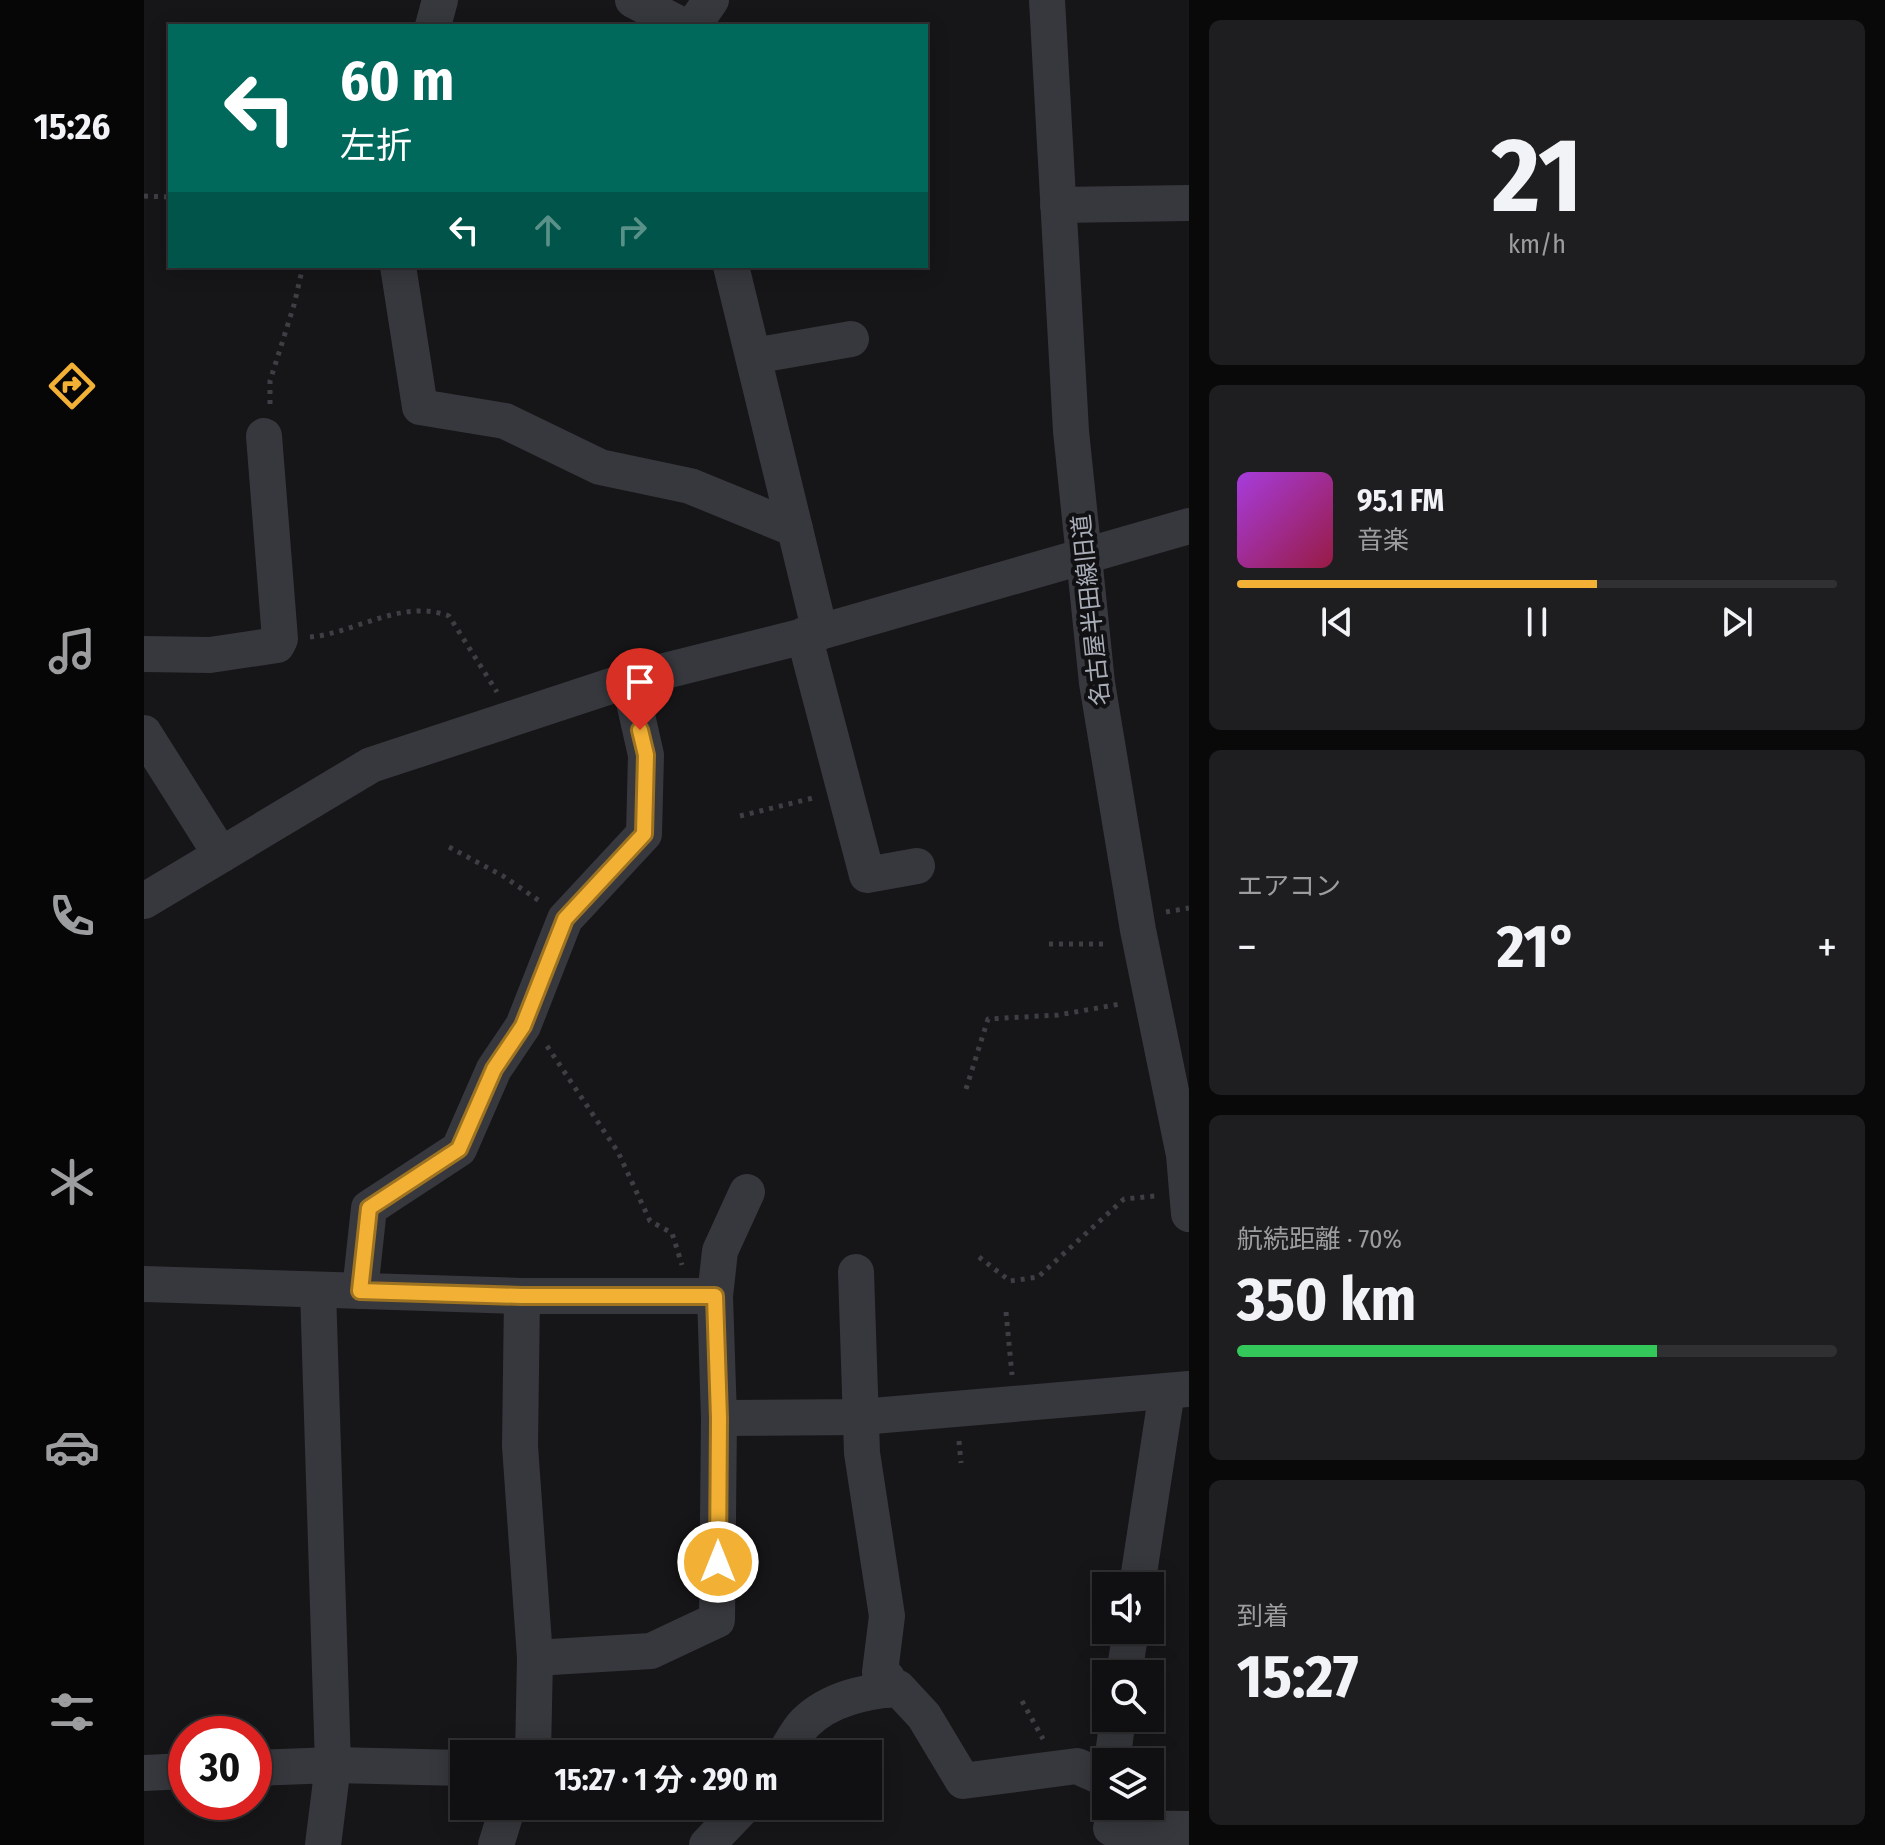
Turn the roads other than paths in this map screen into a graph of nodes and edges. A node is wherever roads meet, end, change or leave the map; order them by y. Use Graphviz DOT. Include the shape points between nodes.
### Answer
graph roads {
  1 [pos="440,0"];
  2 [pos="633,0"];
  3 [pos="711,0"];
  4 [pos="1047,0"];
  5 [pos="434,24"];
  6 [pos="679,24"];
  7 [pos="694,24"];
  8 [pos="1189,203"];
  9 [pos="1058,205"];
  10 [pos="398,268"];
  11 [pos="731,268"];
  12 [pos="851,339"];
  13 [pos="753,356"];
  14 [pos="264,436"];
  15 [pos="1189,526"];
  16 [pos="795,529"];
  17 [pos="1086,555"];
  18 [pos="812,633"];
  19 [pos="144,654"];
  20 [pos="629,680"];
  21 [pos="144,733"];
  22 [pos="221,855"];
  23 [pos="917,866"];
  24 [pos="144,901"];
  25 [pos="1187,1154"];
  26 [pos="747,1192"];
  27 [pos="1188,1194"];
  28 [pos="1189,1214"];
  29 [pos="856,1272"];
  30 [pos="144,1284"];
  31 [pos="318,1290"];
  32 [pos="360,1291"];
  33 [pos="522,1296"];
  34 [pos="715,1296"];
  35 [pos="1178,1390"];
  36 [pos="861,1417"];
  37 [pos="719,1418"];
  38 [pos="1140,1572"];
  39 [pos="535,1658"];
  40 [pos="887,1690"];
  41 [pos="533,1740"];
  42 [pos="794,1740"];
  43 [pos="333,1765"];
  44 [pos="272,1767"];
  45 [pos="450,1768"];
  46 [pos="168,1772"];
  47 [pos="144,1773"];
  48 [pos="1092,1773"];
  49 [pos="504,1820"];
  50 [pos="731,1820"];
  51 [pos="1111,1826"];
  52 [pos="1189,1829"];
  53 [pos="323,1845"];
  54 [pos="496,1845"];
  55 [pos="707,1845"];
  1 -- 5 [label="street"];
  2 -- 6 [label="street"];
  3 -- 7 [label="street"];
  4 -- 9 [label="street, 名古屋半田線旧道"];
  8 -- 9 [label="street"];
  9 -- 17 [label="street, 名古屋半田線旧道" via="1071,431"];
  10 -- 16 [label="street" via="420,407 505,421 600,467 690,486"];
  11 -- 13 [label="street"];
  12 -- 13 [label="street"];
  13 -- 16 [label="street"];
  14 -- 19 [label="street" via="277,645 210,655"];
  15 -- 17 [label="street"];
  16 -- 18 [label="street"];
  17 -- 18 [label="street"];
  17 -- 25 [label="street, 名古屋半田線旧道" via="1097,683 1142,945"];
  18 -- 20 [label="street"];
  18 -- 23 [label="street" via="867,875"];
  20 -- 22 [label="street" via="371,765"];
  20 -- 32 [label="street" via="646,755 644,834 565,919 523,1026 494,1069 459,1149 369,1208"];
  21 -- 22 [label="street"];
  22 -- 24 [label="street"];
  25 -- 27 [label="street, 名古屋半田線旧道"];
  26 -- 34 [label="street" via="720,1251"];
  27 -- 28 [label="street, 名古屋半田線旧道"];
  29 -- 36 [label="street"];
  30 -- 31 [label="street"];
  31 -- 32 [label="street"];
  31 -- 43 [label="street"];
  32 -- 33 [label="street"];
  33 -- 34 [label="street"];
  33 -- 39 [label="street" via="520,1446"];
  34 -- 37 [label="street"];
  35 -- 36 [label="street"];
  35 -- 38 [label="street"];
  36 -- 37 [label="street"];
  36 -- 40 [label="street" via="887,1616 879,1664"];
  37 -- 39 [label="street" via="717,1620 651,1651"];
  39 -- 41 [label="street"];
  40 -- 42 [label="street" via="840,1700 806,1722"];
  40 -- 48 [label="street" via="898,1688 924,1716 963,1781 1077,1766"];
  43 -- 44 [label="street"];
  43 -- 45 [label="street"];
  43 -- 53 [label="street"];
  46 -- 47 [label="street"];
  49 -- 54 [label="street"];
  50 -- 55 [label="street"];
  51 -- 52 [label="street"];
}
